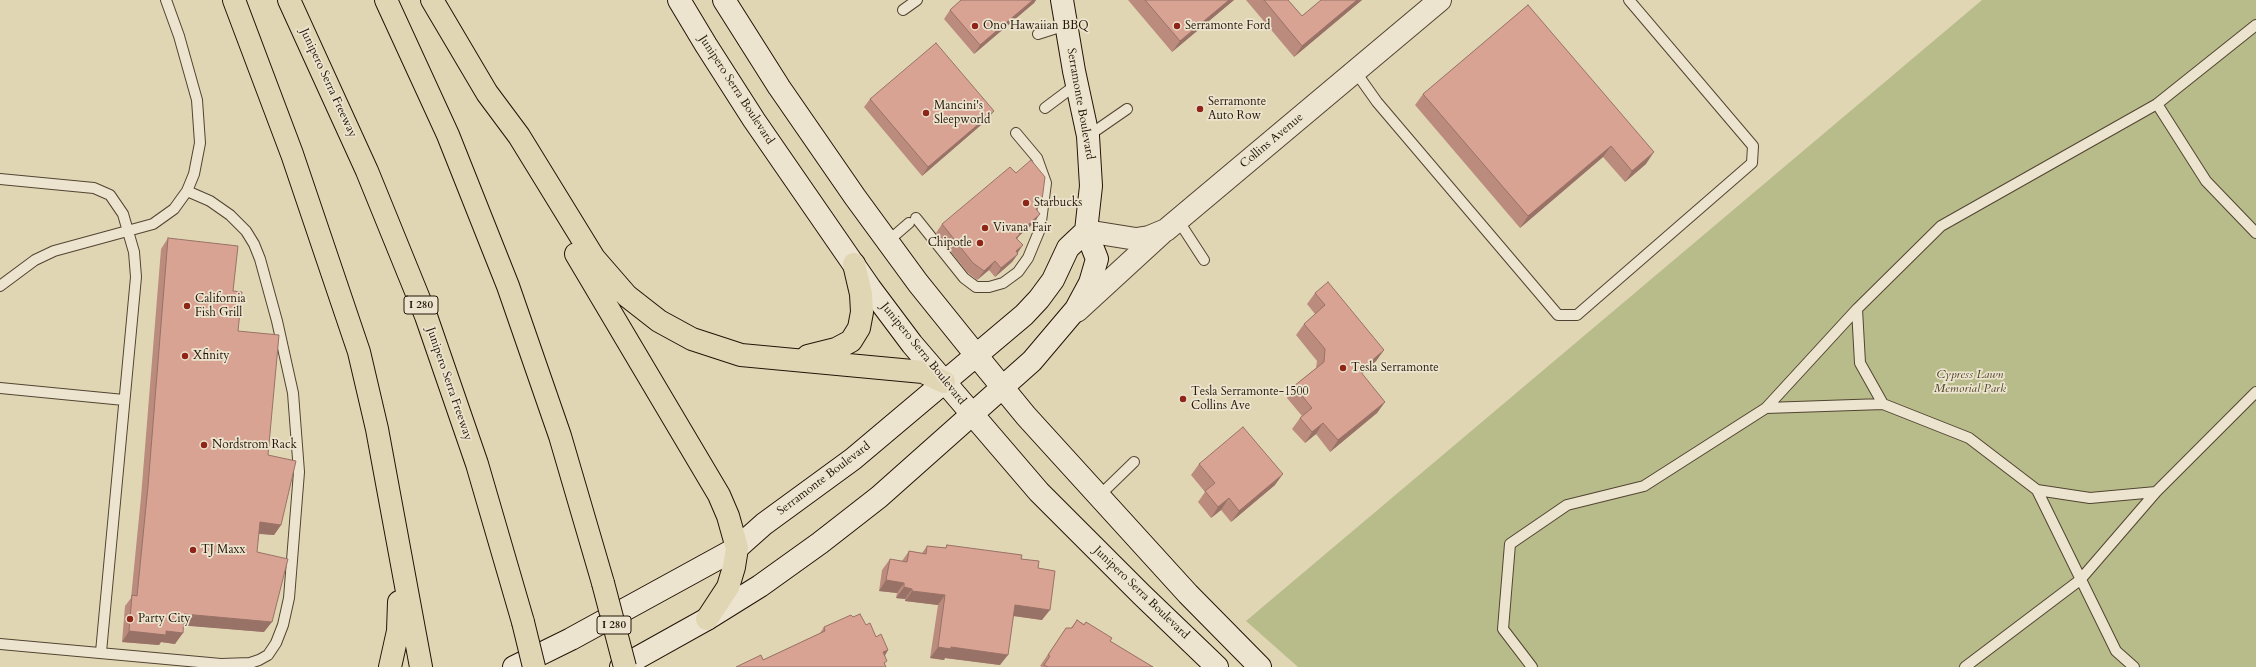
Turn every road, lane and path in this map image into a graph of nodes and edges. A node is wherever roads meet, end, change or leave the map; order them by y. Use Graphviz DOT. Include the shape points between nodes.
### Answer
graph roads {
  1 [pos="166,0"];
  2 [pos="234,0"];
  3 [pos="289,0"];
  4 [pos="386,0"];
  5 [pos="432,0"];
  6 [pos="679,0"];
  7 [pos="724,0"];
  8 [pos="917,0"];
  9 [pos="1062,0"];
  10 [pos="1440,0"];
  11 [pos="1629,0"];
  12 [pos="903,10"];
  13 [pos="1066,25"];
  14 [pos="2256,25"];
  15 [pos="1038,34"];
  16 [pos="1355,71"];
  17 [pos="1077,84"];
  18 [pos="487,93"];
  19 [pos="2158,104"];
  20 [pos="1045,108"];
  21 [pos="1127,109"];
  22 [pos="1016,132"];
  23 [pos="1088,136"];
  24 [pos="0,179"];
  25 [pos="187,191"];
  26 [pos="1172,225"];
  27 [pos="1086,231"];
  28 [pos="129,232"];
  29 [pos="2256,233"];
  30 [pos="888,242"];
  31 [pos="1204,260"];
  32 [pos="854,264"];
  33 [pos="0,286"];
  34 [pos="1857,309"];
  35 [pos="1070,318"];
  36 [pos="976,355"];
  37 [pos="758,357"];
  38 [pos="944,382"];
  39 [pos="0,388"];
  40 [pos="1002,388"];
  41 [pos="2256,392"];
  42 [pos="124,400"];
  43 [pos="1883,404"];
  44 [pos="1766,408"];
  45 [pos="972,415"];
  46 [pos="1134,462"];
  47 [pos="2037,490"];
  48 [pos="2156,492"];
  49 [pos="1099,496"];
  50 [pos="737,548"];
  51 [pos="400,557"];
  52 [pos="2080,580"];
  53 [pos="707,619"];
  54 [pos="0,644"];
  55 [pos="101,652"];
  56 [pos="390,667"];
  57 [pos="421,667"];
  58 [pos="514,667"];
  59 [pos="534,667"];
  60 [pos="621,667"];
  61 [pos="625,667"];
  62 [pos="1217,667"];
  63 [pos="1260,667"];
  64 [pos="1532,667"];
  65 [pos="1965,667"];
  66 [pos="2134,667"];
  1 -- 25 [label="lane" via="197,100 200,143 194,174"];
  2 -- 51 [label="highway" via="292,154 359,352 377,429"];
  3 -- 59 [label="highway, Junipero Serra Freeway / I 280, bridge" via="367,171 426,316 477,464"];
  4 -- 61 [label="highway, I 280, bridge" via="448,135 508,286 560,436"];
  5 -- 18 [label="highway"];
  6 -- 32 [label="main road, Junipero Serra Boulevard" via="738,94"];
  7 -- 30 [label="main road" via="799,116"];
  8 -- 12 [label="lane"];
  9 -- 13 [label="main road, Serramonte Boulevard"];
  10 -- 16 [label="main road, Collins Avenue"];
  11 -- 16 [label="lane" via="1753,146 1752,162 1577,315 1558,314 1377,102"];
  13 -- 15 [label="lane"];
  13 -- 17 [label="main road, Serramonte Boulevard"];
  14 -- 19 [label="lane"];
  16 -- 26 [label="main road, Collins Avenue"];
  17 -- 20 [label="lane"];
  17 -- 23 [label="main road, Serramonte Boulevard"];
  18 -- 37 [label="highway" via="519,136 594,258 627,296 658,321 692,339 725,351"];
  18 -- 50 [label="highway" via="510,141 719,495"];
  19 -- 29 [label="lane" via="2206,181"];
  19 -- 34 [label="lane" via="1941,226"];
  21 -- 23 [label="lane"];
  22 -- 30 [label="lane" via="1037,158 1046,183 1040,229 1028,258 1018,272 1003,283 976,287 964,278 912,221"];
  23 -- 27 [label="main road, Serramonte Boulevard" via="1091,186"];
  24 -- 28 [label="lane" via="101,190 110,195 117,204"];
  25 -- 28 [label="lane" via="174,209 161,220"];
  25 -- 55 [label="lane" via="230,215 246,231 260,259 277,321 293,393 299,472 289,598 276,643 268,654 250,663 221,664"];
  26 -- 27 [label="main road, Collins Avenue" via="1155,235 1136,238"];
  26 -- 31 [label="lane"];
  26 -- 35 [label="main road"];
  27 -- 35 [label="main road, Serramonte Boulevard" via="1095,252 1096,266 1086,292"];
  27 -- 36 [label="main road, Serramonte Boulevard" via="1068,248 1053,280 1040,299"];
  28 -- 33 [label="lane" via="54,251 34,260"];
  28 -- 42 [label="lane" via="136,277"];
  30 -- 36 [label="main road"];
  32 -- 37 [label="highway" via="862,312 859,328 851,341 818,355 793,358"];
  32 -- 38 [label="main road, Junipero Serra Boulevard" via="890,315"];
  34 -- 43 [label="lane" via="1860,363"];
  34 -- 44 [label="lane"];
  35 -- 40 [label="main road, Serramonte Boulevard" via="1044,349"];
  36 -- 38 [label="main road, Serramonte Boulevard"];
  36 -- 40 [label="main road"];
  37 -- 38 [label="highway" via="923,372"];
  38 -- 45 [label="main road, Junipero Serra Boulevard"];
  38 -- 50 [label="main road, Serramonte Boulevard"];
  39 -- 42 [label="lane"];
  40 -- 45 [label="main road, Serramonte Boulevard"];
  40 -- 49 [label="main road"];
  41 -- 48 [label="lane"];
  42 -- 55 [label="lane"];
  43 -- 44 [label="lane"];
  43 -- 47 [label="lane" via="1969,438"];
  44 -- 64 [label="lane" via="1644,486 1567,505 1510,544 1503,629"];
  45 -- 53 [label="main road, Serramonte Boulevard" via="879,497 820,544"];
  45 -- 62 [label="main road, Junipero Serra Boulevard" via="1080,535"];
  46 -- 49 [label="lane"];
  47 -- 48 [label="lane" via="2090,498"];
  47 -- 52 [label="lane"];
  48 -- 52 [label="lane"];
  49 -- 63 [label="main road" via="1188,594"];
  50 -- 53 [label="highway" via="728,587"];
  50 -- 58 [label="main road, Serramonte Boulevard" via="571,639"];
  51 -- 56 [label="highway" via="398,631"];
  51 -- 57 [label="highway"];
  52 -- 65 [label="lane"];
  52 -- 66 [label="lane" via="2116,651"];
  53 -- 60 [label="main road, Serramonte Boulevard"];
  54 -- 55 [label="lane"];
}
